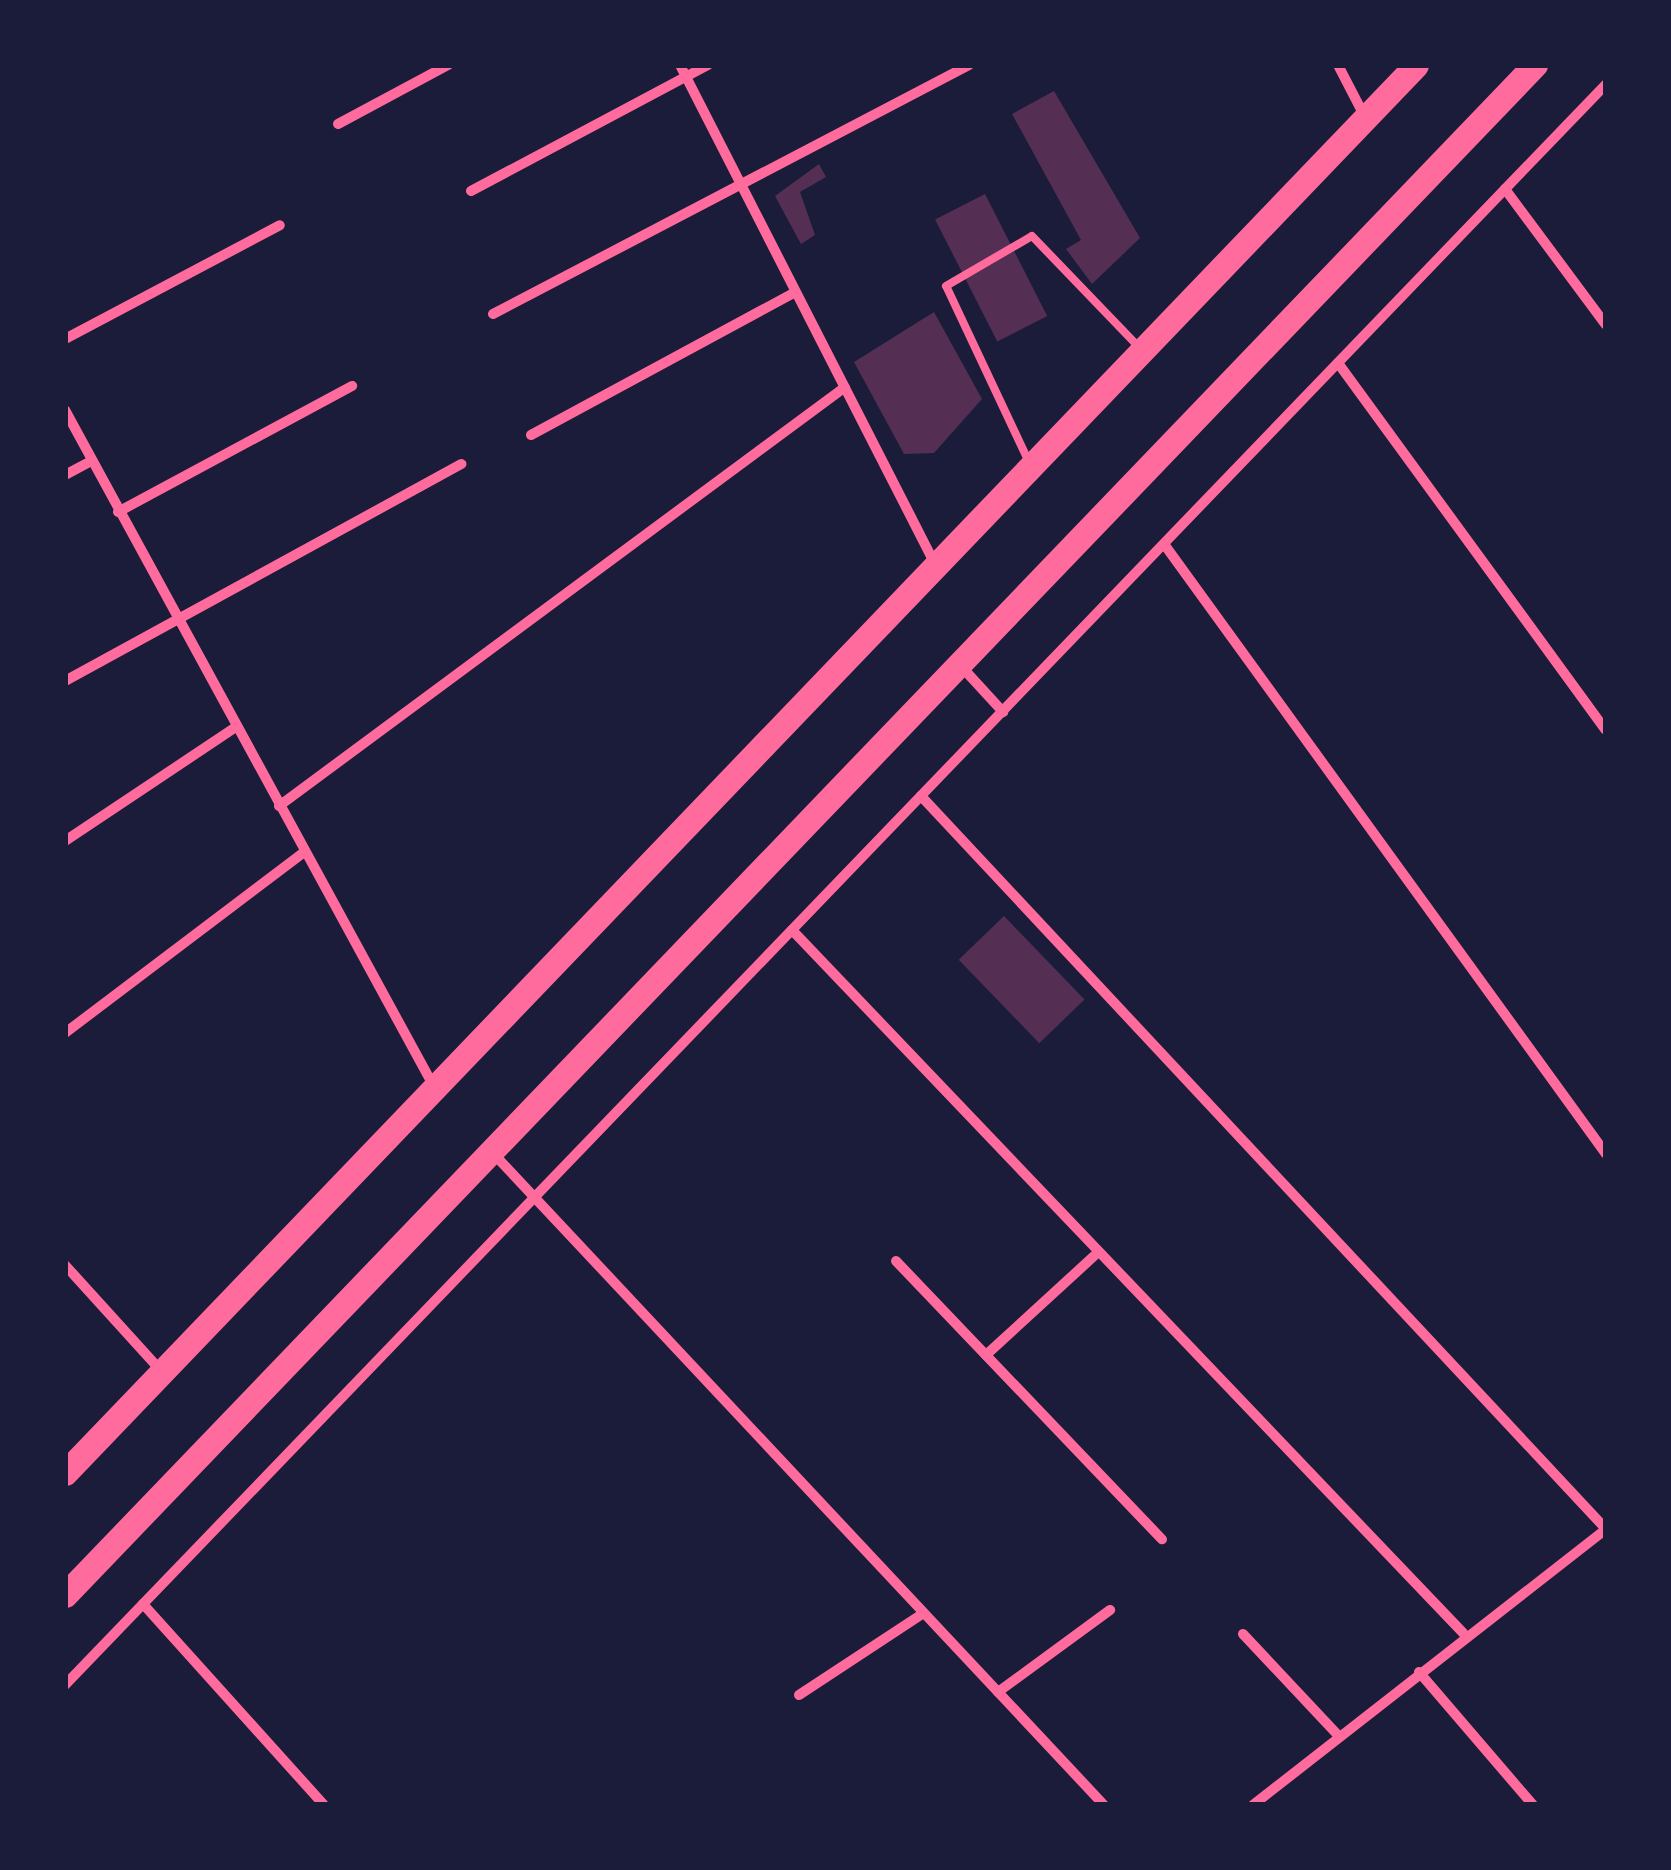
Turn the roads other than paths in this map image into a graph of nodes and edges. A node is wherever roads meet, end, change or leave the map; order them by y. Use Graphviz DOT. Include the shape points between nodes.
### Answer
graph roads {
  1 [pos="448,65"];
  2 [pos="680,65"];
  3 [pos="708,65"];
  4 [pos="969,65"];
  5 [pos="1338,65"];
  6 [pos="1416,65"];
  7 [pos="1535,65"];
  8 [pos="686,77"];
  9 [pos="1606,84"];
  10 [pos="1366,118"];
  11 [pos="338,124"];
  12 [pos="741,184"];
  13 [pos="1505,189"];
  14 [pos="471,192"];
  15 [pos="280,225"];
  16 [pos="796,292"];
  17 [pos="493,314"];
  18 [pos="1606,325"];
  19 [pos="65,339"];
  20 [pos="1142,350"];
  21 [pos="1338,363"];
  22 [pos="352,386"];
  23 [pos="845,387"];
  24 [pos="65,410"];
  25 [pos="531,436"];
  26 [pos="91,461"];
  27 [pos="462,464"];
  28 [pos="1031,465"];
  29 [pos="65,475"];
  30 [pos="118,512"];
  31 [pos="1164,544"];
  32 [pos="936,565"];
  33 [pos="175,617"];
  34 [pos="959,664"];
  35 [pos="65,681"];
  36 [pos="1002,712"];
  37 [pos="236,727"];
  38 [pos="1606,730"];
  39 [pos="921,796"];
  40 [pos="279,806"];
  41 [pos="65,841"];
  42 [pos="304,852"];
  43 [pos="792,930"];
  44 [pos="65,1033"];
  45 [pos="434,1086"];
  46 [pos="492,1151"];
  47 [pos="1606,1154"];
  48 [pos="535,1197"];
  49 [pos="1094,1256"];
  50 [pos="896,1261"];
  51 [pos="65,1265"];
  52 [pos="986,1355"];
  53 [pos="163,1372"];
  54 [pos="65,1472"];
  55 [pos="1606,1529"];
  56 [pos="1162,1539"];
  57 [pos="65,1595"];
  58 [pos="143,1604"];
  59 [pos="1110,1610"];
  60 [pos="924,1613"];
  61 [pos="1463,1633"];
  62 [pos="1243,1634"];
  63 [pos="1419,1672"];
  64 [pos="65,1685"];
  65 [pos="998,1692"];
  66 [pos="798,1695"];
  67 [pos="1338,1736"];
  68 [pos="324,1805"];
  69 [pos="1104,1805"];
  70 [pos="1253,1805"];
  71 [pos="1534,1805"];
  1 -- 11 [label="street"];
  2 -- 8 [label="street"];
  3 -- 8 [label="street"];
  4 -- 12 [label="street"];
  5 -- 10 [label="street"];
  6 -- 10 [label="main road"];
  7 -- 34 [label="main road"];
  8 -- 12 [label="street"];
  8 -- 14 [label="street"];
  9 -- 13 [label="street"];
  10 -- 20 [label="main road"];
  12 -- 16 [label="street"];
  12 -- 17 [label="street"];
  13 -- 18 [label="street"];
  13 -- 21 [label="street"];
  15 -- 19 [label="street"];
  16 -- 23 [label="street"];
  16 -- 25 [label="street"];
  20 -- 28 [label="main road"];
  20 -- 28 [label="lane" via="1032,236 946,286"];
  21 -- 31 [label="street"];
  21 -- 38 [label="street"];
  22 -- 30 [label="street"];
  23 -- 32 [label="street"];
  23 -- 40 [label="street"];
  24 -- 26 [label="street"];
  26 -- 29 [label="street"];
  26 -- 30 [label="street"];
  27 -- 33 [label="street"];
  28 -- 32 [label="main road"];
  30 -- 33 [label="street"];
  31 -- 36 [label="street"];
  31 -- 47 [label="street"];
  32 -- 45 [label="main road"];
  33 -- 35 [label="street"];
  33 -- 37 [label="street"];
  34 -- 36 [label="street"];
  34 -- 46 [label="main road"];
  36 -- 39 [label="street"];
  37 -- 40 [label="street"];
  37 -- 41 [label="street"];
  39 -- 43 [label="street"];
  39 -- 55 [label="street"];
  40 -- 42 [label="street"];
  42 -- 44 [label="street"];
  42 -- 45 [label="street"];
  43 -- 48 [label="street"];
  43 -- 49 [label="street"];
  45 -- 53 [label="main road"];
  46 -- 48 [label="street"];
  46 -- 57 [label="main road"];
  48 -- 58 [label="street"];
  48 -- 60 [label="street"];
  49 -- 52 [label="street"];
  49 -- 61 [label="street"];
  50 -- 52 [label="street"];
  51 -- 53 [label="street"];
  52 -- 56 [label="street"];
  53 -- 54 [label="main road"];
  55 -- 61 [label="street"];
  58 -- 64 [label="street"];
  58 -- 68 [label="street"];
  59 -- 65 [label="street"];
  60 -- 65 [label="street"];
  60 -- 66 [label="street"];
  61 -- 63 [label="street"];
  62 -- 67 [label="street"];
  63 -- 67 [label="street"];
  63 -- 71 [label="street"];
  65 -- 69 [label="street"];
  67 -- 70 [label="street"];
}
